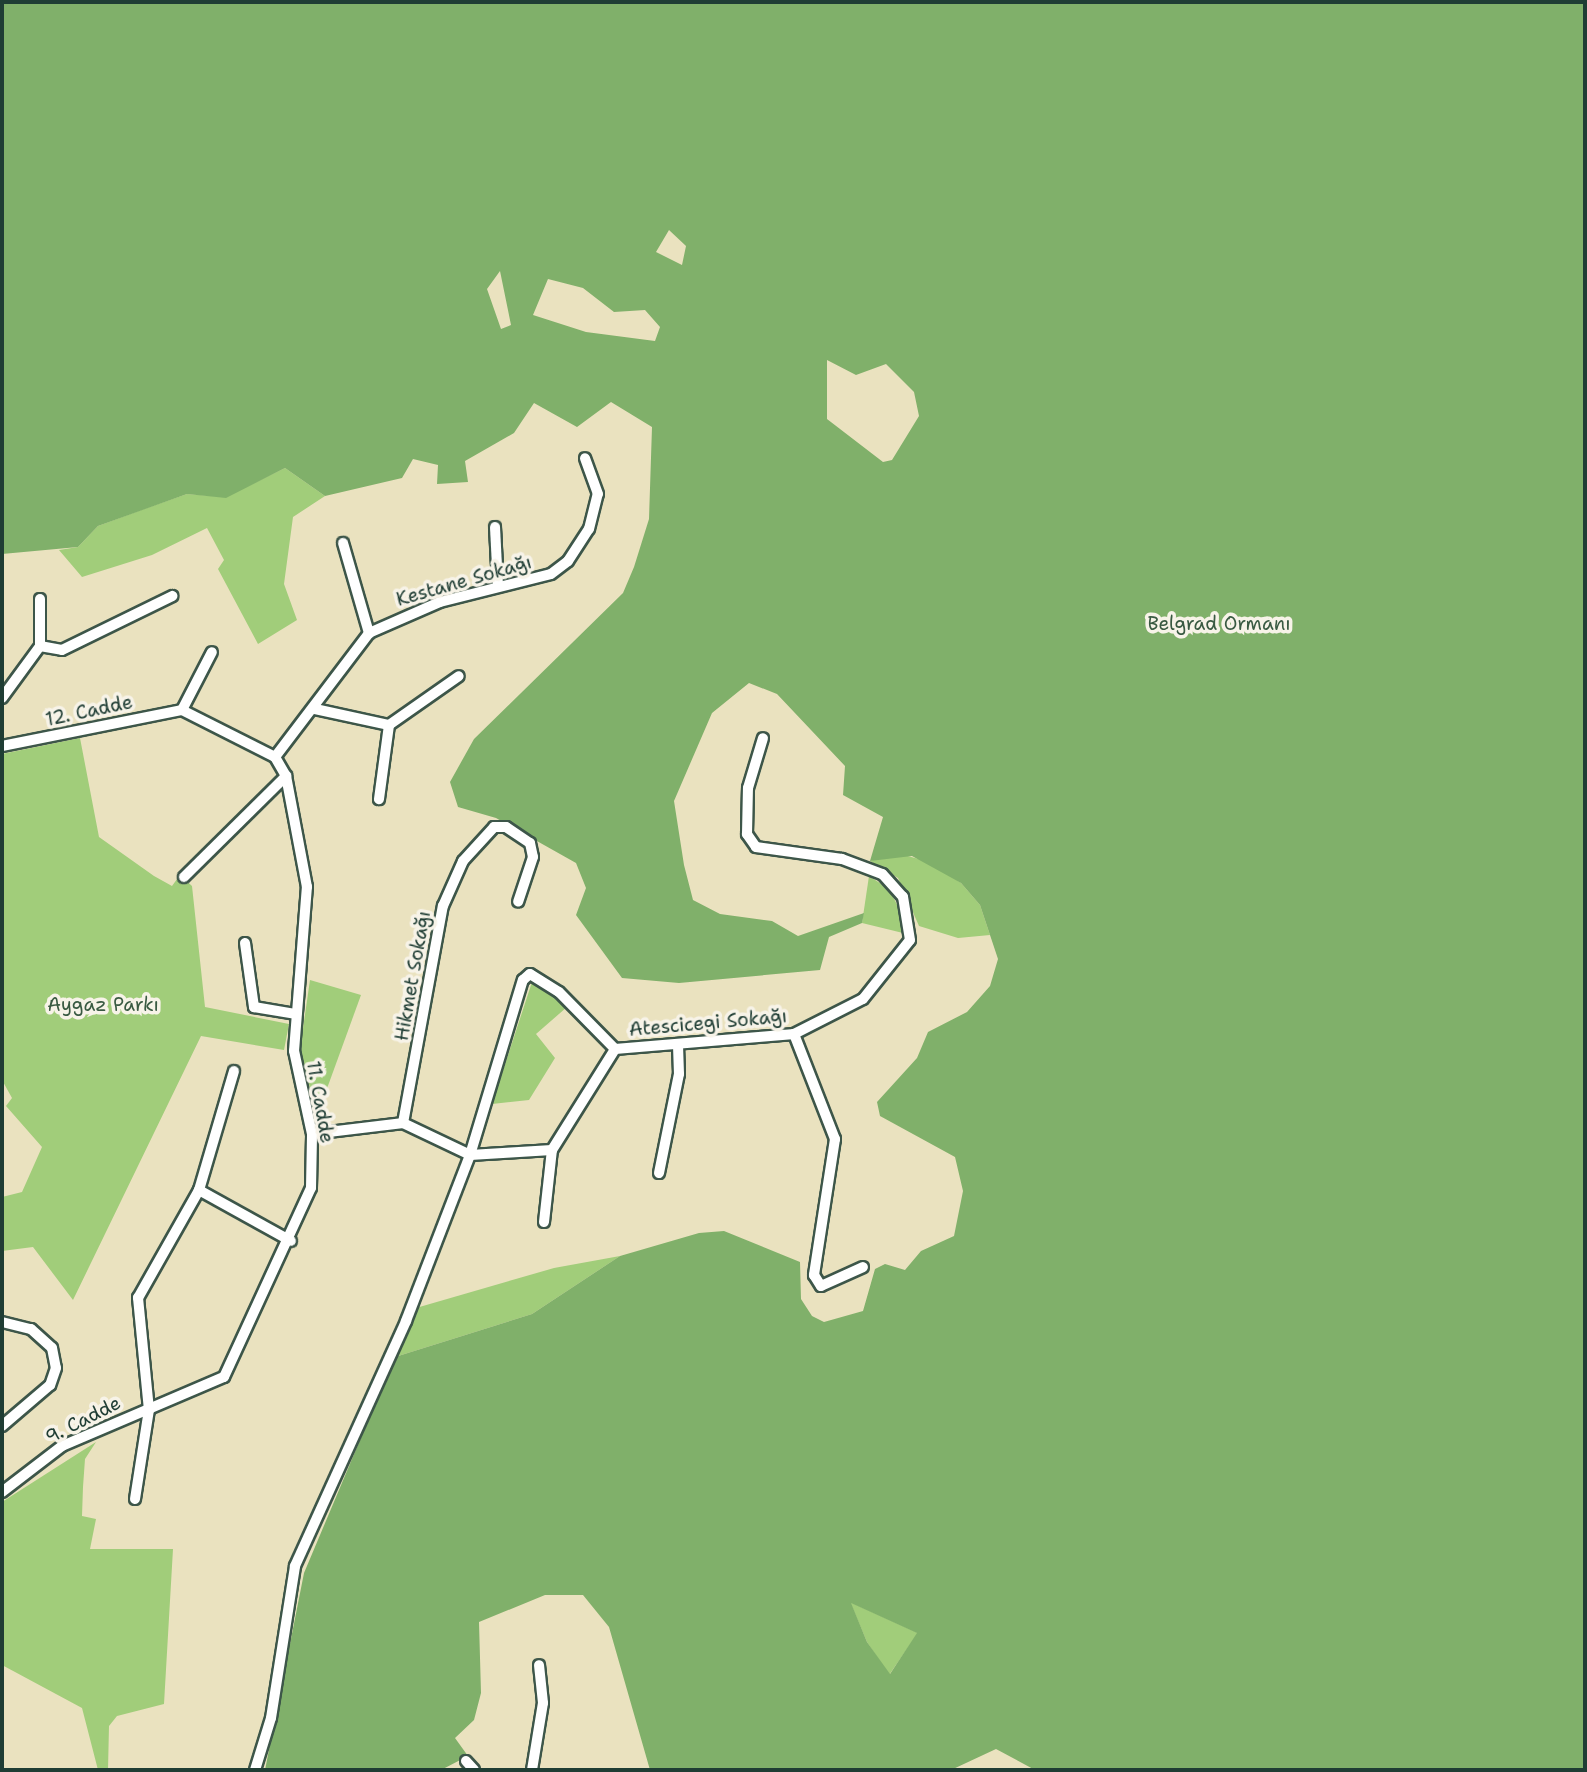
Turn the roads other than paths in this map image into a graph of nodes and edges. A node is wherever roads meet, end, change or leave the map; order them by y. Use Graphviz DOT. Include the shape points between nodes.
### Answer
graph roads {
  1 [pos="585,458"];
  2 [pos="495,527"];
  3 [pos="343,543"];
  4 [pos="498,586"];
  5 [pos="172,596"];
  6 [pos="40,599"];
  7 [pos="369,633"];
  8 [pos="40,646"];
  9 [pos="212,652"];
  10 [pos="459,676"];
  11 [pos="2,698"];
  12 [pos="315,709"];
  13 [pos="183,710"];
  14 [pos="389,725"];
  15 [pos="763,738"];
  16 [pos="2,746"];
  17 [pos="275,757"];
  18 [pos="286,776"];
  19 [pos="379,799"];
  20 [pos="184,877"];
  21 [pos="518,902"];
  22 [pos="245,943"];
  23 [pos="296,1014"];
  24 [pos="794,1034"];
  25 [pos="678,1045"];
  26 [pos="615,1049"];
  27 [pos="234,1071"];
  28 [pos="402,1123"];
  29 [pos="312,1135"];
  30 [pos="552,1150"];
  31 [pos="470,1155"];
  32 [pos="659,1173"];
  33 [pos="198,1191"];
  34 [pos="544,1222"];
  35 [pos="291,1241"];
  36 [pos="863,1267"];
  37 [pos="2,1322"];
  38 [pos="149,1410"];
  39 [pos="2,1426"];
  40 [pos="2,1492"];
  41 [pos="135,1499"];
  42 [pos="539,1665"];
  43 [pos="466,1761"];
  44 [pos="256,1770"];
  45 [pos="474,1770"];
  46 [pos="532,1770"];
  1 -- 4 [label="street, Kestane Sokağı" via="598,494 580,544 551,574"];
  2 -- 4 [label="street"];
  3 -- 7 [label="street"];
  4 -- 7 [label="street, Kestane Sokağı"];
  5 -- 8 [label="street" via="62,650"];
  6 -- 8 [label="street"];
  7 -- 12 [label="street"];
  8 -- 11 [label="street"];
  9 -- 13 [label="street"];
  10 -- 14 [label="street"];
  12 -- 14 [label="street"];
  12 -- 17 [label="street"];
  13 -- 16 [label="street, 12. Cadde"];
  13 -- 17 [label="street"];
  14 -- 19 [label="street"];
  15 -- 24 [label="street, Atescicegi Sokağı" via="748,788 747,834 757,847 842,859 882,874 902,897 911,922 909,940 863,999"];
  17 -- 18 [label="street, 11. Cadde"];
  18 -- 20 [label="street"];
  18 -- 23 [label="street, 11. Cadde" via="307,887"];
  21 -- 28 [label="street, Hikmet Sokağı" via="533,857 530,843 494,827 463,861 443,906"];
  22 -- 23 [label="street" via="254,1007"];
  23 -- 29 [label="street, 11. Cadde" via="294,1051"];
  24 -- 25 [label="street, Atescicegi Sokağı"];
  24 -- 36 [label="street" via="835,1139 814,1275 821,1286"];
  25 -- 26 [label="street, Atescicegi Sokağı"];
  25 -- 32 [label="street" via="680,1074"];
  26 -- 30 [label="street"];
  26 -- 31 [label="street" via="559,992 530,974"];
  27 -- 33 [label="street"];
  28 -- 29 [label="street"];
  28 -- 31 [label="street"];
  29 -- 35 [label="street, 11. Cadde" via="311,1188"];
  30 -- 31 [label="street"];
  30 -- 34 [label="street"];
  31 -- 44 [label="street" via="406,1321 295,1566 271,1718"];
  33 -- 35 [label="street"];
  33 -- 38 [label="street" via="138,1298"];
  35 -- 38 [label="street, 11. Cadde" via="224,1377"];
  37 -- 39 [label="street" via="31,1329 52,1348 55,1368 50,1385"];
  38 -- 40 [label="street, 9. Cadde" via="62,1446"];
  38 -- 41 [label="street"];
  42 -- 46 [label="street" via="543,1703"];
  43 -- 45 [label="street"];
}
